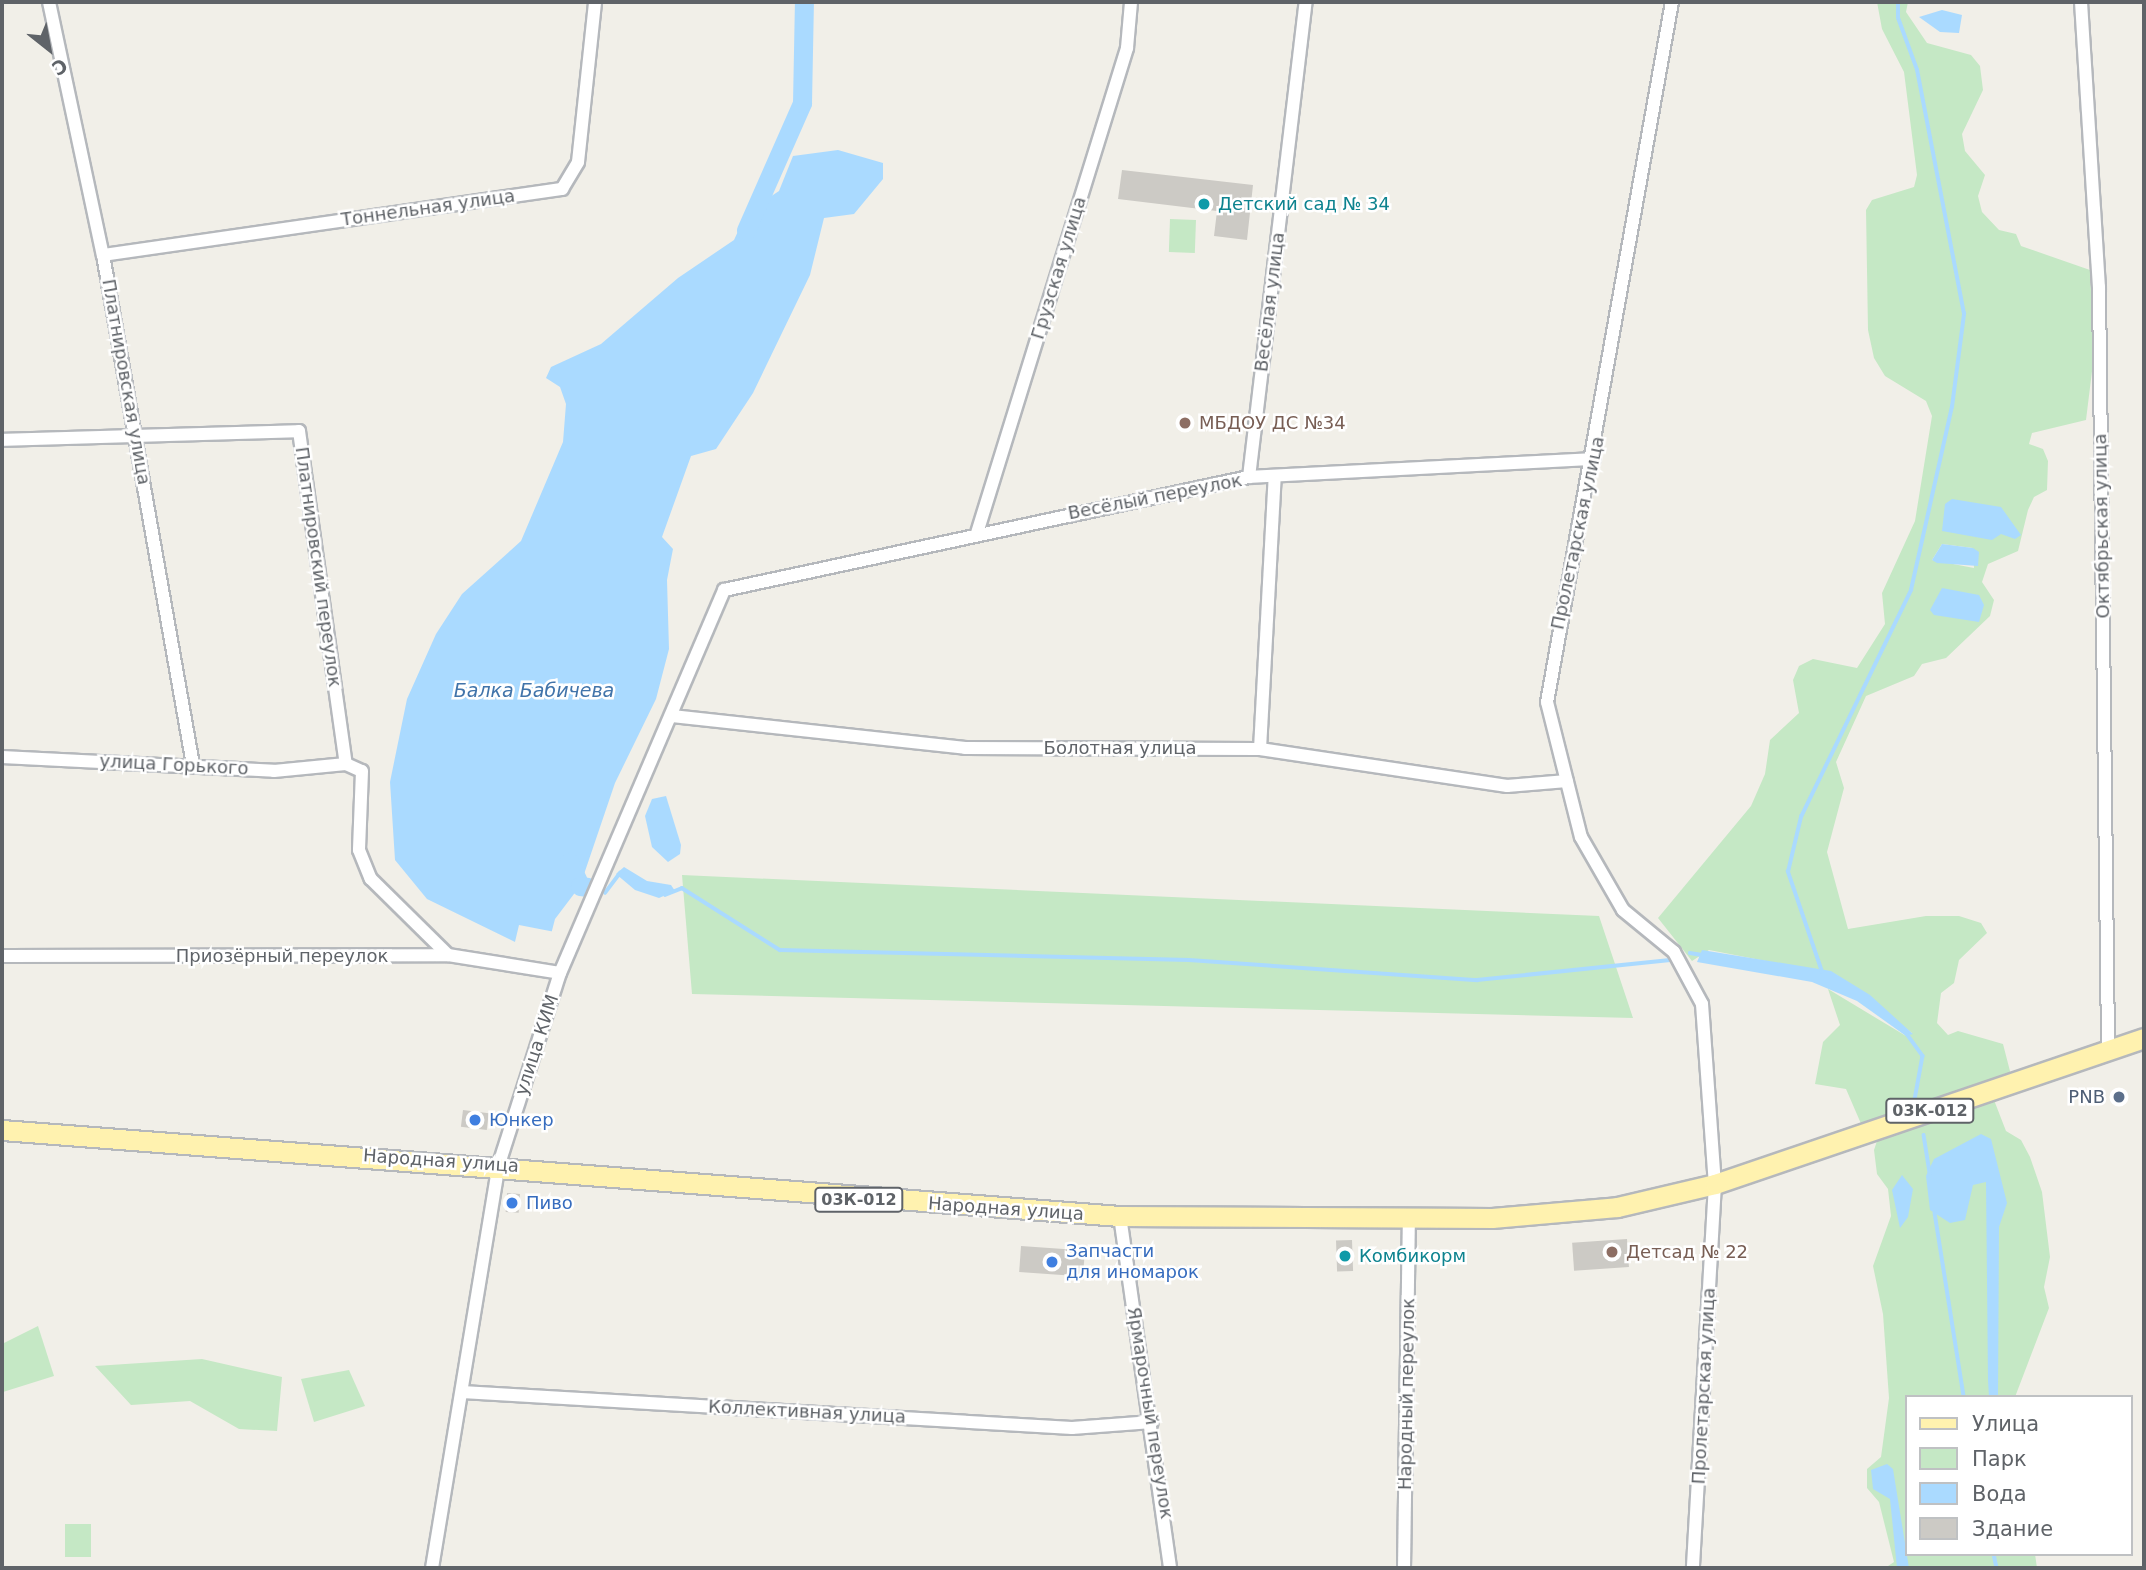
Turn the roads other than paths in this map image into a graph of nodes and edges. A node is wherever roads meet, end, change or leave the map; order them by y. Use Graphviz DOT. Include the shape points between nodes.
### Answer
graph roads {
  1 [pos="49,2"];
  2 [pos="596,2"];
  3 [pos="1131,2"];
  4 [pos="1306,2"];
  5 [pos="1672,2"];
  6 [pos="2081,2"];
  7 [pos="103,255"];
  8 [pos="136,438"];
  9 [pos="2,440"];
  10 [pos="1594,459"];
  11 [pos="1275,476"];
  12 [pos="1249,477"];
  13 [pos="977,533"];
  14 [pos="724,590"];
  15 [pos="672,716"];
  16 [pos="1260,749"];
  17 [pos="2,757"];
  18 [pos="346,764"];
  19 [pos="192,765"];
  20 [pos="1567,781"];
  21 [pos="448,955"];
  22 [pos="2,956"];
  23 [pos="560,973"];
  24 [pos="2144,1038"];
  25 [pos="2108,1050"];
  26 [pos="2,1130"];
  27 [pos="499,1164"];
  28 [pos="1715,1184"];
  29 [pos="1120,1216"];
  30 [pos="1409,1220"];
  31 [pos="462,1392"];
  32 [pos="1152,1422"];
  33 [pos="432,1568"];
  34 [pos="1170,1568"];
  35 [pos="1404,1568"];
  36 [pos="1693,1568"];
  1 -- 7 [label="street, Платнировская улица"];
  2 -- 7 [label="street, Тоннельная улица" via="578,162 562,189"];
  3 -- 13 [label="street, Грузская улица" via="1127,48"];
  4 -- 12 [label="street, Весёлая улица"];
  5 -- 10 [label="street, Пролетарская улица"];
  6 -- 25 [label="street, Октябрьская улица" via="2099,287"];
  7 -- 8 [label="street, Платнировская улица"];
  8 -- 9 [label="street, Платнировский переулок"];
  8 -- 18 [label="street, Платнировский переулок" via="299,431"];
  8 -- 19 [label="street, Платнировская улица"];
  10 -- 11 [label="street, Весёлый переулок"];
  10 -- 20 [label="street, Пролетарская улица" via="1571,550 1547,702"];
  11 -- 12 [label="street, Весёлый переулок"];
  11 -- 16 [label="street"];
  12 -- 13 [label="street, Весёлый переулок"];
  13 -- 14 [label="street, Весёлый переулок"];
  14 -- 15 [label="street, улица КИМ"];
  15 -- 16 [label="street, Болотная улица" via="965,748"];
  15 -- 23 [label="street, улица КИМ"];
  16 -- 20 [label="street, Болотная улица" via="1507,786"];
  17 -- 19 [label="street, улица Горького"];
  18 -- 19 [label="street, улица Горького" via="274,771"];
  18 -- 21 [label="street, Платнировский переулок" via="362,771 359,850 371,879"];
  20 -- 28 [label="street, Пролетарская улица" via="1581,837 1623,910 1674,952 1698,993"];
  21 -- 22 [label="street, Приозёрный переулок"];
  21 -- 23 [label="street, Приозёрный переулок"];
  23 -- 27 [label="street, улица КИМ"];
  24 -- 25 [label="main road, 03К-012"];
  25 -- 28 [label="main road, 03К-012"];
  26 -- 27 [label="main road, Народная улица / 03К-012"];
  27 -- 29 [label="main road, Народная улица / 03К-012" via="876,1201"];
  27 -- 31 [label="street, улица КИМ"];
  28 -- 30 [label="main road, Народная улица / 03К-012" via="1617,1207"];
  28 -- 36 [label="street, Пролетарская улица"];
  29 -- 30 [label="main road, Народная улица / 03К-012"];
  29 -- 32 [label="street, Ярмарочный переулок"];
  30 -- 35 [label="street, Народный переулок"];
  31 -- 32 [label="street, Коллективная улица" via="1072,1428"];
  31 -- 33 [label="street, улица КИМ"];
  32 -- 34 [label="street, Ярмарочный переулок"];
}
